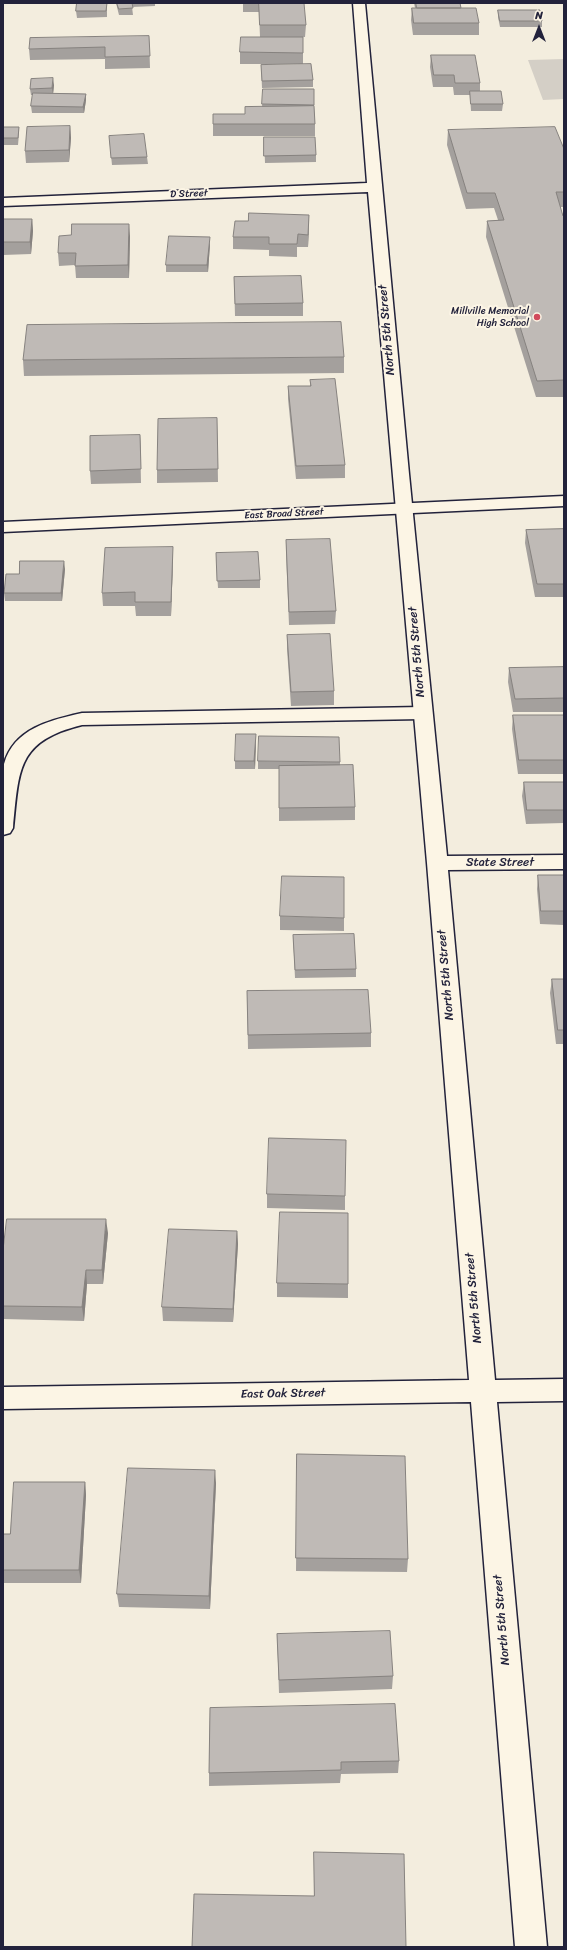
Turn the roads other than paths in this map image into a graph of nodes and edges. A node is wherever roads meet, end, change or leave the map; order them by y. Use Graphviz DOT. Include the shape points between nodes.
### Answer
graph roads {
  1 [pos="359,3"];
  2 [pos="374,187"];
  3 [pos="3,202"];
  4 [pos="564,501"];
  5 [pos="403,509"];
  6 [pos="3,527"];
  7 [pos="422,713"];
  8 [pos="3,828"];
  9 [pos="564,862"];
  10 [pos="437,863"];
  11 [pos="564,1390"];
  12 [pos="482,1391"];
  13 [pos="3,1398"];
  14 [pos="530,1947"];
  1 -- 2 [label="street, North 5th Street"];
  2 -- 3 [label="street, D Street"];
  2 -- 5 [label="street, North 5th Street"];
  4 -- 5 [label="street, East Broad Street"];
  5 -- 6 [label="street, East Broad Street"];
  5 -- 7 [label="street, North 5th Street"];
  7 -- 8 [label="street" via="82,719 61,723 23,744 13,762"];
  7 -- 10 [label="street, North 5th Street"];
  9 -- 10 [label="street, State Street"];
  10 -- 12 [label="street, North 5th Street"];
  11 -- 12 [label="street, East Oak Street"];
  12 -- 13 [label="street, East Oak Street"];
  12 -- 14 [label="street, North 5th Street"];
}
